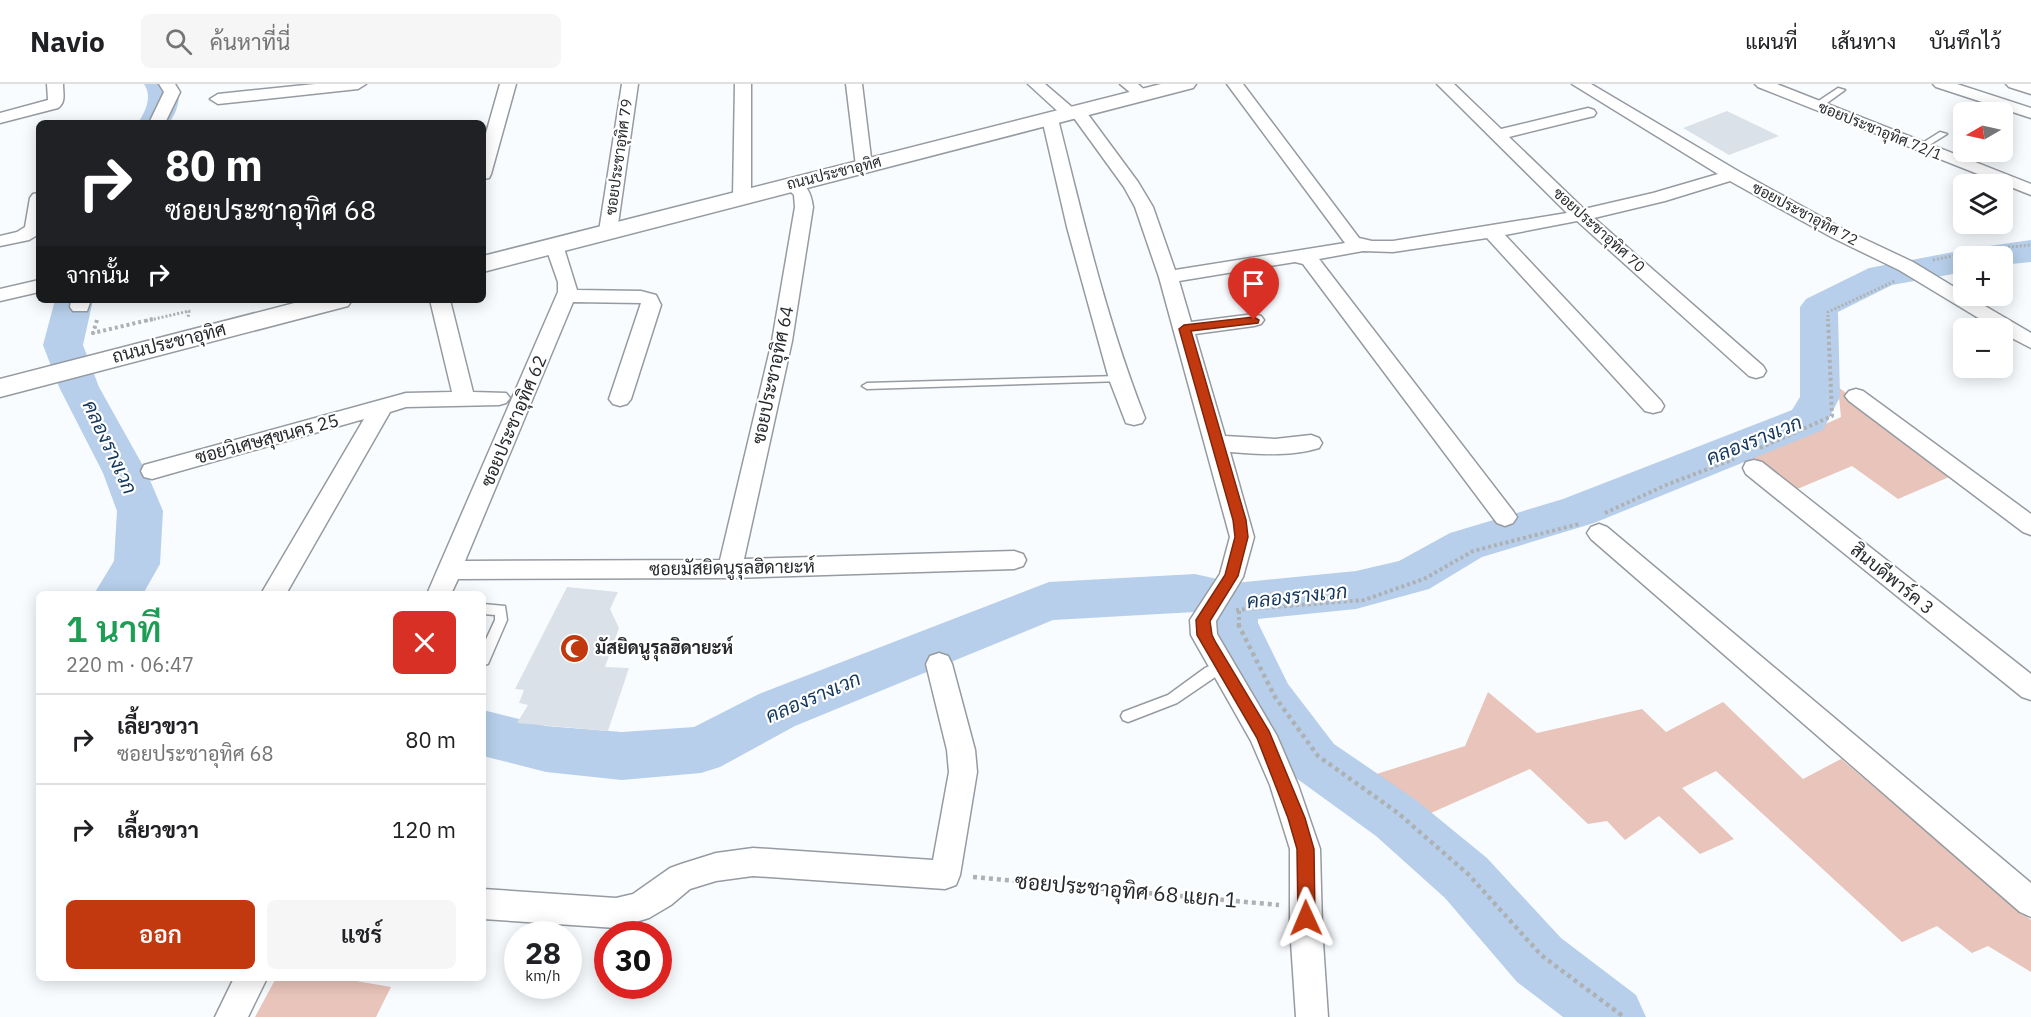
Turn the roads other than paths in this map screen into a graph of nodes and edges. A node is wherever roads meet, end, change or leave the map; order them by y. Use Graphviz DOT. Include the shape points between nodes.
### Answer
graph roads {
  1 [pos="55,84"];
  2 [pos="167,84"];
  3 [pos="358,84"];
  4 [pos="508,84"];
  5 [pos="630,84"];
  6 [pos="742,84"];
  7 [pos="854,84"];
  8 [pos="1036,84"];
  9 [pos="1186,84"];
  10 [pos="1235,84"];
  11 [pos="1445,84"];
  12 [pos="1580,84"];
  13 [pos="1763,84"];
  14 [pos="1941,84"];
  15 [pos="2014,84"];
  16 [pos="2031,89"];
  17 [pos="1135,90"];
  18 [pos="1841,90"];
  19 [pos="218,99"];
  20 [pos="1817,106"];
  21 [pos="1588,113"];
  22 [pos="2031,113"];
  23 [pos="1066,115"];
  24 [pos="0,118"];
  25 [pos="158,120"];
  26 [pos="489,133"];
  27 [pos="1944,134"];
  28 [pos="1498,135"];
  29 [pos="1920,147"];
  30 [pos="486,154"];
  31 [pos="864,166"];
  32 [pos="1732,175"];
  33 [pos="792,184"];
  34 [pos="2031,190"];
  35 [pos="742,196"];
  36 [pos="36,214"];
  37 [pos="1581,216"];
  38 [pos="608,231"];
  39 [pos="1492,232"];
  40 [pos="0,241"];
  41 [pos="554,245"];
  42 [pos="1360,246"];
  43 [pos="1304,256"];
  44 [pos="486,263"];
  45 [pos="1168,277"];
  46 [pos="36,287"];
  47 [pos="0,295"];
  48 [pos="566,297"];
  49 [pos="322,303"];
  50 [pos="441,303"];
  51 [pos="1254,320"];
  52 [pos="1184,329"];
  53 [pos="2031,342"];
  54 [pos="1756,371"];
  55 [pos="1119,379"];
  56 [pos="867,386"];
  57 [pos="0,388"];
  58 [pos="1856,396"];
  59 [pos="499,398"];
  60 [pos="464,399"];
  61 [pos="620,399"];
  62 [pos="1653,406"];
  63 [pos="382,407"];
  64 [pos="1134,418"];
  65 [pos="1311,442"];
  66 [pos="1216,443"];
  67 [pos="1748,459"];
  68 [pos="152,471"];
  69 [pos="1505,517"];
  70 [pos="1594,524"];
  71 [pos="2031,526"];
  72 [pos="1014,560"];
  73 [pos="730,569"];
  74 [pos="450,570"];
  75 [pos="275,591"];
  76 [pos="440,591"];
  77 [pos="486,609"];
  78 [pos="486,653"];
  79 [pos="939,664"];
  80 [pos="1221,665"];
  81 [pos="2031,689"];
  82 [pos="1128,716"];
  83 [pos="2031,902"];
  84 [pos="486,904"];
  85 [pos="249,981"];
  86 [pos="231,1017"];
  87 [pos="1312,1017"];
  1 -- 24 [label="street" via="56,102 52,105"];
  2 -- 25 [label="street" via="172,92"];
  3 -- 19 [label="street"];
  4 -- 26 [label="street"];
  5 -- 38 [label="street, ซอยประชาอุทิศ 79"];
  6 -- 35 [label="street"];
  7 -- 31 [label="street"];
  8 -- 23 [label="street"];
  9 -- 17 [label="main road, ถนนประชาอุทิศ"];
  10 -- 42 [label="street" via="1353,242"];
  11 -- 28 [label="street, ซอยประชาอุทิศ 70"];
  12 -- 32 [label="street, ซอยประชาอุทิศ 72"];
  13 -- 20 [label="street, ซอยประชาอุทิศ 72/1"];
  14 -- 22 [label="street"];
  15 -- 16 [label="street"];
  17 -- 23 [label="main road, ถนนประชาอุทิศ"];
  18 -- 20 [label="lane"];
  20 -- 29 [label="street, ซอยประชาอุทิศ 72/1"];
  21 -- 28 [label="street"];
  23 -- 31 [label="main road, ถนนประชาอุทิศ"];
  23 -- 45 [label="street" via="1132,186 1144,207"];
  23 -- 55 [label="street" via="1076,227"];
  26 -- 30 [label="street"];
  27 -- 29 [label="lane"];
  28 -- 37 [label="street, ซอยประชาอุทิศ 70"];
  29 -- 34 [label="street, ซอยประชาอุทิศ 72/1"];
  31 -- 33 [label="main road, ถนนประชาอุทิศ"];
  32 -- 37 [label="street" via="1684,192"];
  32 -- 53 [label="street, ซอยประชาอุทิศ 72" via="1920,274"];
  33 -- 35 [label="main road, ถนนประชาอุทิศ"];
  33 -- 73 [label="street, ซอยประชาอุทิศ 64" via="802,193 804,207 782,341"];
  35 -- 38 [label="main road, ถนนประชาอุทิศ"];
  36 -- 40 [label="street" via="33,230"];
  37 -- 39 [label="street"];
  37 -- 54 [label="street, ซอยประชาอุทิศ 70"];
  38 -- 41 [label="main road, ถนนประชาอุทิศ"];
  39 -- 42 [label="street"];
  39 -- 62 [label="street"];
  41 -- 44 [label="main road, ถนนประชาอุทิศ"];
  41 -- 48 [label="street" via="567,282"];
  42 -- 43 [label="street"];
  43 -- 45 [label="street"];
  43 -- 69 [label="street" via="1317,267"];
  45 -- 52 [label="street"];
  46 -- 47 [label="street"];
  48 -- 61 [label="street" via="649,299 651,305"];
  48 -- 74 [label="street, ซอยประชาอุทิศ 62"];
  49 -- 57 [label="main road, ถนนประชาอุทิศ"];
  50 -- 60 [label="street"];
  51 -- 52 [label="street"];
  52 -- 66 [label="street"];
  55 -- 56 [label="lane"];
  55 -- 64 [label="street"];
  58 -- 71 [label="street"];
  59 -- 60 [label="street, ซอยวิเศษสุขนคร 25"];
  60 -- 63 [label="street, ซอยวิเศษสุขนคร 25" via="406,400"];
  63 -- 68 [label="street, ซอยวิเศษสุขนคร 25"];
  63 -- 75 [label="street, ซอยวิเศษสุขนคร 25"];
  65 -- 66 [label="street" via="1275,447"];
  66 -- 80 [label="street" via="1242,537 1231,576 1203,620 1204,635"];
  67 -- 81 [label="street, สินบดีพาร์ค 3"];
  70 -- 83 [label="street"];
  72 -- 73 [label="street, ซอยมัสยิดนูรุลฮิดายะห์"];
  73 -- 74 [label="street, ซอยมัสยิดนูรุลฮิดายะห์"];
  74 -- 76 [label="street, ซอยประชาอุทิศ 62"];
  77 -- 78 [label="lane" via="501,610 501,620"];
  79 -- 84 [label="street" via="963,772 945,875 753,862 716,867 681,878 638,908 616,913"];
  80 -- 82 [label="lane" via="1177,695"];
  80 -- 87 [label="street" via="1263,736 1305,849"];
  85 -- 86 [label="street"];
}
